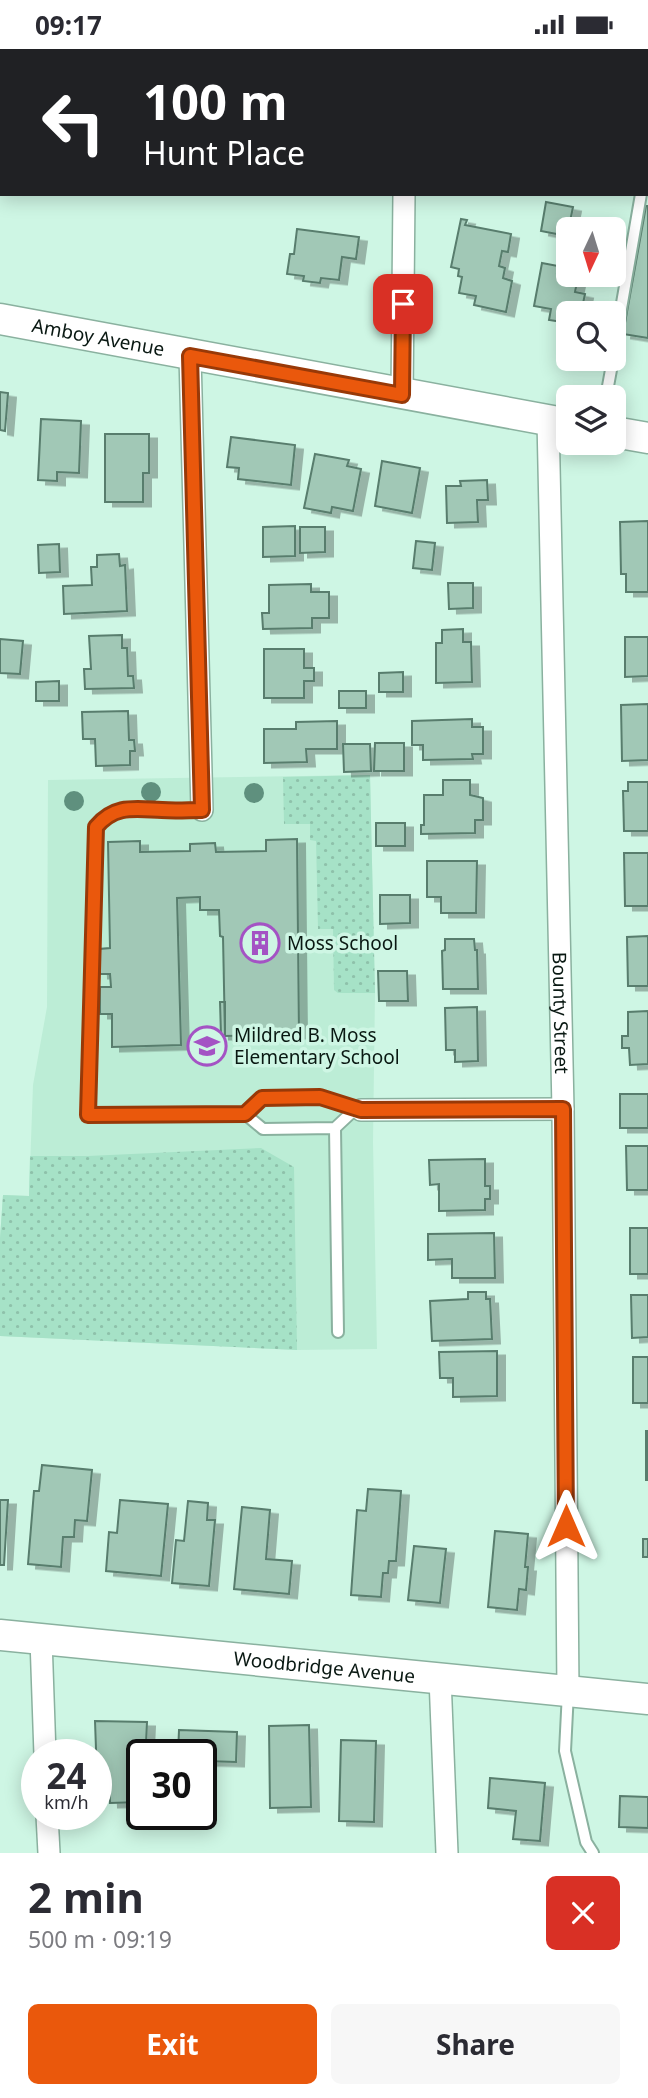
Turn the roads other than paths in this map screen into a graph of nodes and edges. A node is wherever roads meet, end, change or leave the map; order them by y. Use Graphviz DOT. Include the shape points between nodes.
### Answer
graph roads {
  1 [pos="404,196"];
  2 [pos="641,196"];
  3 [pos="622,301"];
  4 [pos="0,319"];
  5 [pos="190,356"];
  6 [pos="402,395"];
  7 [pos="556,422"];
  8 [pos="626,434"];
  9 [pos="648,438"];
  10 [pos="558,455"];
  11 [pos="202,810"];
  12 [pos="563,1109"];
  13 [pos="361,1110"];
  14 [pos="245,1114"];
  15 [pos="335,1128"];
  16 [pos="338,1332"];
  17 [pos="0,1635"];
  18 [pos="41,1639"];
  19 [pos="440,1678"];
  20 [pos="568,1691"];
  21 [pos="648,1699"];
  22 [pos="44,1739"];
  23 [pos="48,1830"];
  24 [pos="49,1853"];
  25 [pos="447,1853"];
  26 [pos="593,1853"];
  1 -- 6 [label="street"];
  2 -- 3 [label="lane"];
  4 -- 5 [label="street, Amboy Avenue"];
  5 -- 6 [label="street, Amboy Avenue"];
  5 -- 11 [label="street"];
  6 -- 7 [label="street, Amboy Avenue"];
  8 -- 9 [label="street"];
  10 -- 12 [label="street, Bounty Street"];
  11 -- 14 [label="lane" via="132,807 105,817 96,827 88,1115"];
  12 -- 13 [label="street"];
  12 -- 20 [label="street, Bounty Street"];
  13 -- 14 [label="lane" via="320,1097 262,1098"];
  13 -- 15 [label="lane" via="351,1112"];
  14 -- 15 [label="lane" via="263,1129"];
  15 -- 16 [label="lane"];
  17 -- 18 [label="street, Woodbridge Avenue"];
  18 -- 19 [label="street, Woodbridge Avenue"];
  18 -- 22 [label="street"];
  19 -- 20 [label="street, Woodbridge Avenue"];
  19 -- 25 [label="street"];
  20 -- 21 [label="street, Woodbridge Avenue"];
  20 -- 26 [label="lane" via="565,1751 586,1842"];
  23 -- 24 [label="street"];
}
